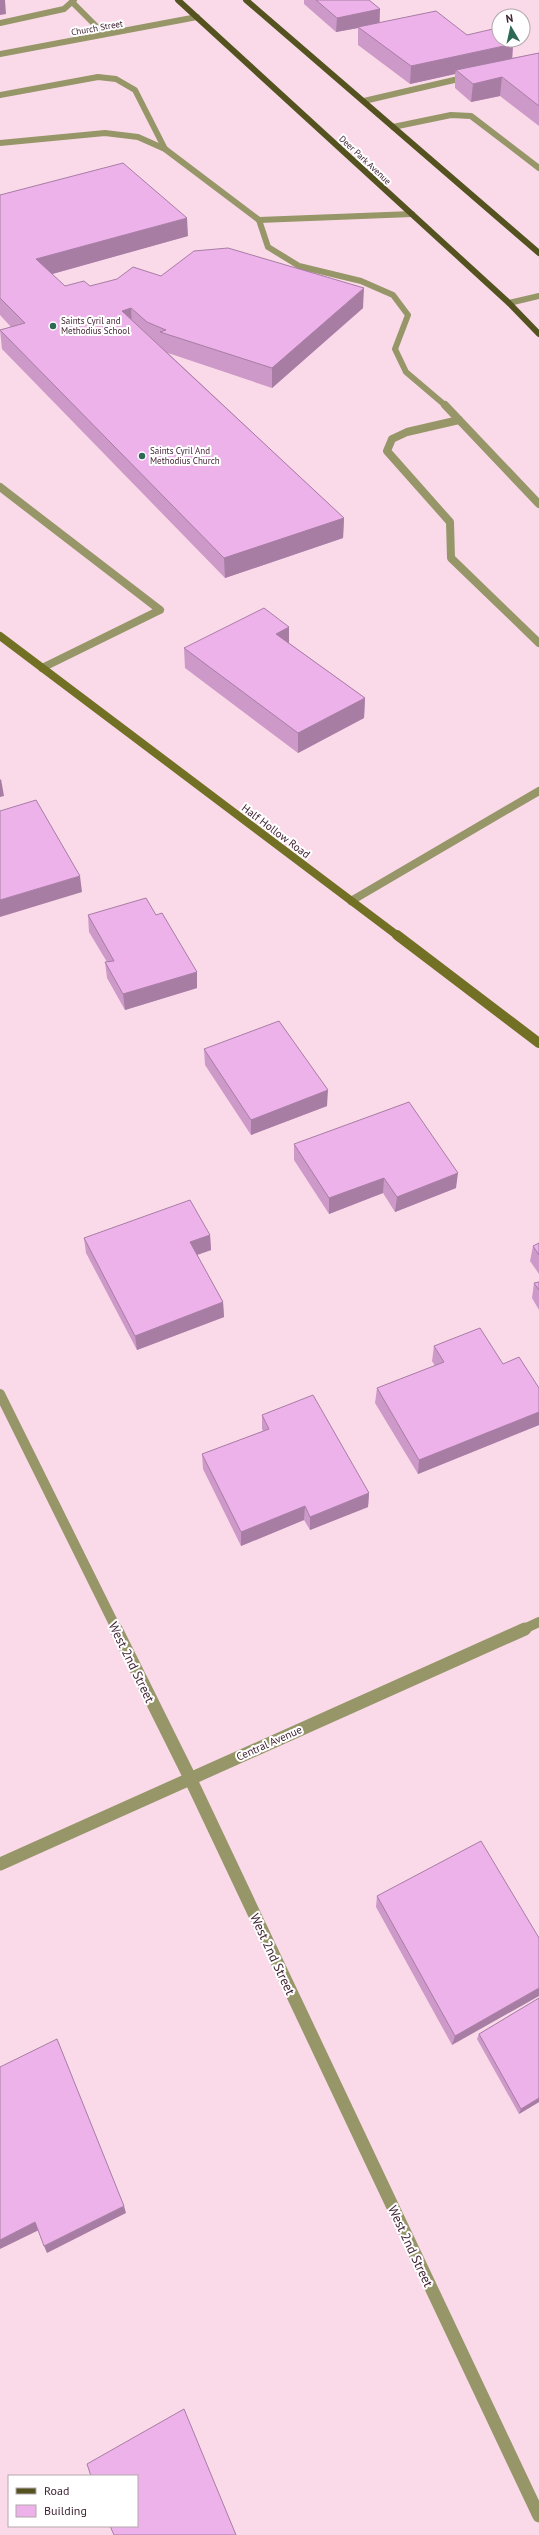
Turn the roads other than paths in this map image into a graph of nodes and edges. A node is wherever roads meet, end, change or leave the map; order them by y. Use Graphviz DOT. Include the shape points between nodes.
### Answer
graph roads {
  1 [pos="178,0"];
  2 [pos="246,0"];
  3 [pos="73,1"];
  4 [pos="197,17"];
  5 [pos="0,24"];
  6 [pos="104,34"];
  7 [pos="0,54"];
  8 [pos="471,76"];
  9 [pos="0,95"];
  10 [pos="364,101"];
  11 [pos="393,127"];
  12 [pos="0,143"];
  13 [pos="165,149"];
  14 [pos="539,168"];
  15 [pos="412,214"];
  16 [pos="259,220"];
  17 [pos="539,252"];
  18 [pos="539,296"];
  19 [pos="508,303"];
  20 [pos="539,334"];
  21 [pos="459,420"];
  22 [pos="0,487"];
  23 [pos="539,504"];
  24 [pos="0,636"];
  25 [pos="539,643"];
  26 [pos="42,668"];
  27 [pos="539,791"];
  28 [pos="351,901"];
  29 [pos="539,1043"];
  30 [pos="0,1394"];
  31 [pos="539,1622"];
  32 [pos="190,1778"];
  33 [pos="0,1864"];
  34 [pos="539,2516"];
  1 -- 4 [label="main road, Deer Park Avenue"];
  2 -- 10 [label="main road"];
  3 -- 5 [label="street" via="64,9"];
  3 -- 6 [label="street"];
  4 -- 6 [label="street, Church Street"];
  4 -- 15 [label="main road, Deer Park Avenue"];
  6 -- 7 [label="street, Church Street"];
  8 -- 10 [label="street"];
  9 -- 13 [label="street" via="98,77 116,79 135,90"];
  10 -- 11 [label="main road"];
  11 -- 14 [label="street" via="451,115 472,116"];
  11 -- 17 [label="main road"];
  12 -- 13 [label="street" via="105,133 138,137"];
  13 -- 16 [label="street"];
  15 -- 16 [label="street"];
  15 -- 19 [label="main road, Deer Park Avenue"];
  16 -- 21 [label="street" via="268,247 299,266 361,281 393,295 408,315 395,350 406,372"];
  18 -- 19 [label="street"];
  19 -- 20 [label="main road, Deer Park Avenue"];
  21 -- 23 [label="street"];
  21 -- 25 [label="street" via="407,432 392,439 387,451 450,522 451,558"];
  22 -- 26 [label="street" via="160,610"];
  24 -- 26 [label="street, Half Hollow Road"];
  26 -- 28 [label="street, Half Hollow Road"];
  27 -- 28 [label="street"];
  28 -- 29 [label="street, Half Hollow Road"];
  30 -- 32 [label="street, West 2nd Street"];
  31 -- 32 [label="street, Central Avenue"];
  32 -- 33 [label="street, Central Avenue"];
  32 -- 34 [label="street, West 2nd Street"];
}
